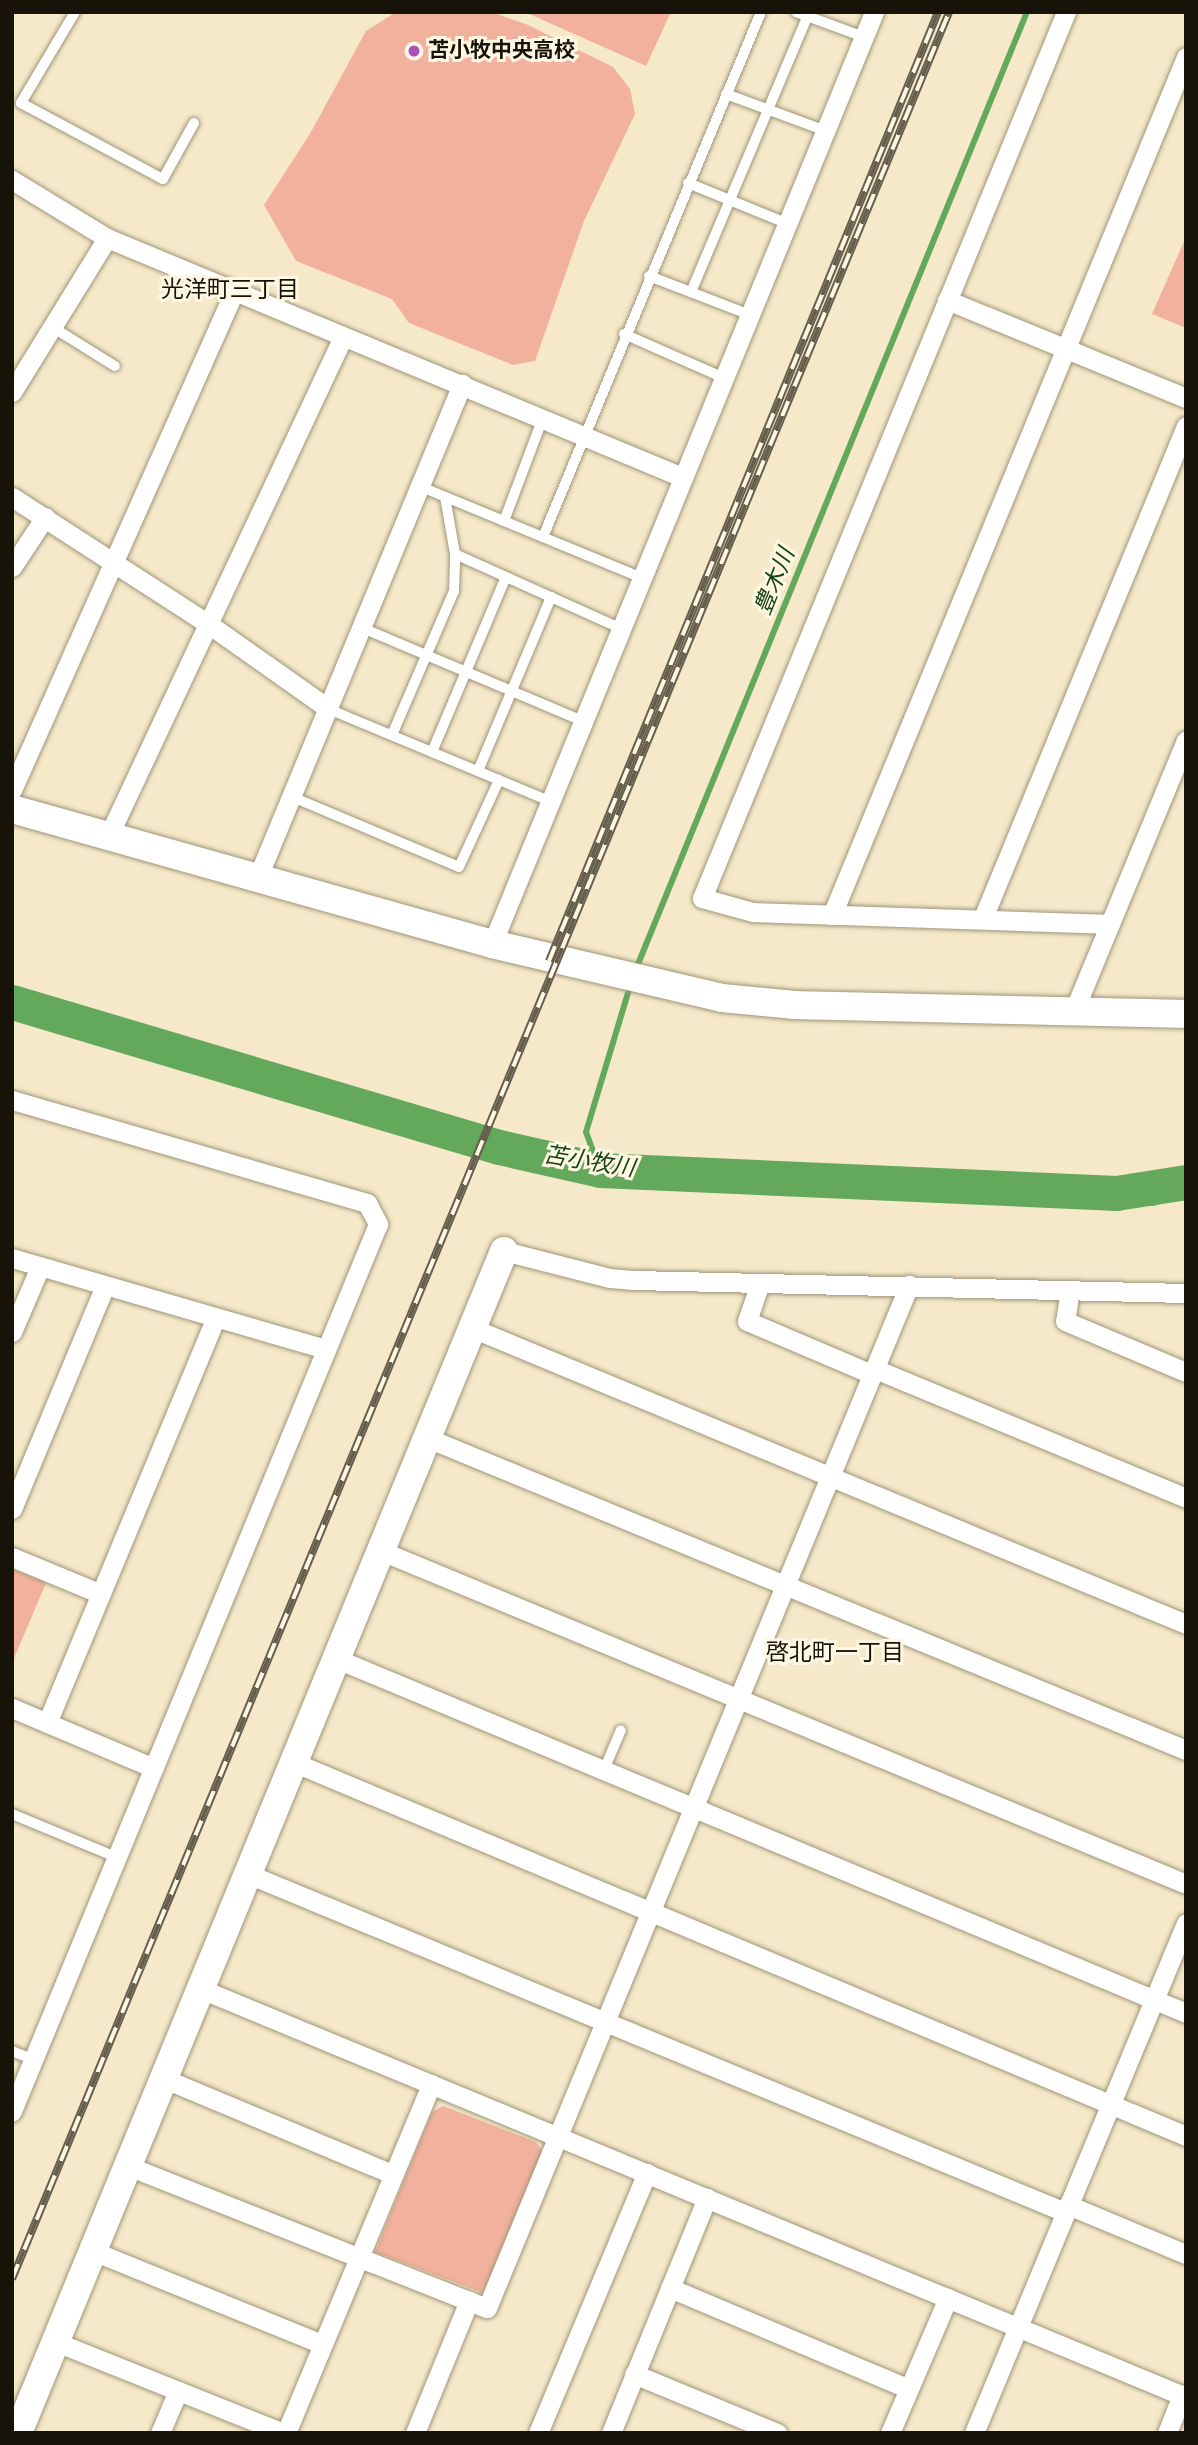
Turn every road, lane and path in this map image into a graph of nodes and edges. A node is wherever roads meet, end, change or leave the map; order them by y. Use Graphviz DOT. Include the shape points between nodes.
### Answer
graph roads {
  1 [pos="75,12"];
  2 [pos="761,12"];
  3 [pos="796,12"];
  4 [pos="874,12"];
  5 [pos="1066,12"];
  6 [pos="808,14"];
  7 [pos="864,37"];
  8 [pos="1186,57"];
  9 [pos="726,94"];
  10 [pos="768,110"];
  11 [pos="194,123"];
  12 [pos="826,131"];
  13 [pos="12,180"];
  14 [pos="688,183"];
  15 [pos="730,200"];
  16 [pos="789,224"];
  17 [pos="107,238"];
  18 [pos="649,276"];
  19 [pos="234,292"];
  20 [pos="691,292"];
  21 [pos="947,300"];
  22 [pos="751,315"];
  23 [pos="52,327"];
  24 [pos="624,334"];
  25 [pos="343,337"];
  26 [pos="1066,348"];
  27 [pos="115,366"];
  28 [pos="724,378"];
  29 [pos="462,384"];
  30 [pos="12,392"];
  31 [pos="1186,398"];
  32 [pos="543,418"];
  33 [pos="1186,426"];
  34 [pos="583,435"];
  35 [pos="682,477"];
  36 [pos="418,485"];
  37 [pos="12,496"];
  38 [pos="446,497"];
  39 [pos="45,517"];
  40 [pos="504,521"];
  41 [pos="543,537"];
  42 [pos="455,554"];
  43 [pos="112,559"];
  44 [pos="12,567"];
  45 [pos="506,577"];
  46 [pos="642,578"];
  47 [pos="551,597"];
  48 [pos="207,623"];
  49 [pos="359,627"];
  50 [pos="622,629"];
  51 [pos="427,654"];
  52 [pos="466,671"];
  53 [pos="510,690"];
  54 [pos="326,707"];
  55 [pos="583,721"];
  56 [pos="392,735"];
  57 [pos="1186,740"];
  58 [pos="432,752"];
  59 [pos="478,771"];
  60 [pos="499,780"];
  61 [pos="12,790"];
  62 [pos="290,796"];
  63 [pos="549,801"];
  64 [pos="12,808"];
  65 [pos="108,837"];
  66 [pos="257,879"];
  67 [pos="832,915"];
  68 [pos="983,918"];
  69 [pos="1110,924"];
  70 [pos="492,943"];
  71 [pos="1073,1013"];
  72 [pos="1186,1014"];
  73 [pos="12,1100"];
  74 [pos="504,1251"];
  75 [pos="12,1258"];
  76 [pos="40,1267"];
  77 [pos="909,1285"];
  78 [pos="105,1286"];
  79 [pos="759,1286"];
  80 [pos="1070,1290"];
  81 [pos="1186,1293"];
  82 [pos="216,1318"];
  83 [pos="472,1328"];
  84 [pos="12,1332"];
  85 [pos="326,1349"];
  86 [pos="873,1371"];
  87 [pos="1186,1372"];
  88 [pos="425,1437"];
  89 [pos="830,1478"];
  90 [pos="1186,1498"];
  91 [pos="12,1509"];
  92 [pos="379,1550"];
  93 [pos="12,1557"];
  94 [pos="785,1587"];
  95 [pos="102,1594"];
  96 [pos="1186,1624"];
  97 [pos="337,1659"];
  98 [pos="738,1699"];
  99 [pos="12,1709"];
  100 [pos="47,1723"];
  101 [pos="621,1730"];
  102 [pos="1186,1750"];
  103 [pos="293,1762"];
  104 [pos="153,1768"];
  105 [pos="604,1770"];
  106 [pos="693,1807"];
  107 [pos="12,1814"];
  108 [pos="116,1857"];
  109 [pos="248,1874"];
  110 [pos="1186,1884"];
  111 [pos="649,1914"];
  112 [pos="1186,1923"];
  113 [pos="201,1989"];
  114 [pos="1154,1999"];
  115 [pos="1186,2012"];
  116 [pos="607,2021"];
  117 [pos="12,2051"];
  118 [pos="34,2060"];
  119 [pos="165,2079"];
  120 [pos="431,2084"];
  121 [pos="14,2104"];
  122 [pos="1110,2104"];
  123 [pos="1186,2136"];
  124 [pos="559,2137"];
  125 [pos="128,2166"];
  126 [pos="647,2173"];
  127 [pos="392,2174"];
  128 [pos="708,2198"];
  129 [pos="1067,2208"];
  130 [pos="93,2251"];
  131 [pos="1186,2254"];
  132 [pos="358,2256"];
  133 [pos="670,2288"];
  134 [pos="947,2298"];
  135 [pos="470,2301"];
  136 [pos="1019,2327"];
  137 [pos="56,2342"];
  138 [pos="322,2344"];
  139 [pos="634,2374"];
  140 [pos="909,2389"];
  141 [pos="178,2391"];
  142 [pos="1184,2396"];
  143 [pos="18,2433"];
  144 [pos="160,2433"];
  145 [pos="285,2433"];
  146 [pos="415,2433"];
  147 [pos="537,2433"];
  148 [pos="611,2433"];
  149 [pos="777,2433"];
  150 [pos="890,2433"];
  151 [pos="974,2433"];
  152 [pos="1167,2433"];
  1 -- 11 [label="lane" via="22,103 163,179"];
  2 -- 9 [label="lane"];
  3 -- 6 [label="lane"];
  4 -- 7 [label="street"];
  5 -- 21 [label="street"];
  6 -- 7 [label="lane"];
  6 -- 10 [label="lane"];
  7 -- 12 [label="street"];
  8 -- 26 [label="street"];
  9 -- 10 [label="lane"];
  9 -- 14 [label="lane"];
  10 -- 12 [label="lane"];
  10 -- 15 [label="lane"];
  12 -- 16 [label="street"];
  13 -- 17 [label="street"];
  14 -- 15 [label="lane"];
  14 -- 18 [label="lane"];
  15 -- 16 [label="lane"];
  15 -- 20 [label="lane"];
  16 -- 22 [label="street"];
  17 -- 19 [label="street"];
  17 -- 23 [label="street"];
  18 -- 20 [label="lane"];
  18 -- 24 [label="lane"];
  19 -- 25 [label="street"];
  19 -- 43 [label="street"];
  20 -- 22 [label="lane"];
  21 -- 26 [label="street"];
  21 -- 67 [label="street" via="702,898 753,912"];
  22 -- 28 [label="street"];
  23 -- 27 [label="lane"];
  23 -- 30 [label="street"];
  24 -- 28 [label="lane"];
  24 -- 34 [label="lane"];
  25 -- 29 [label="street"];
  25 -- 48 [label="street"];
  26 -- 31 [label="street"];
  26 -- 67 [label="street"];
  28 -- 35 [label="street"];
  29 -- 32 [label="street"];
  29 -- 36 [label="street"];
  32 -- 34 [label="street"];
  32 -- 40 [label="lane"];
  33 -- 68 [label="street"];
  34 -- 35 [label="street"];
  34 -- 41 [label="lane"];
  35 -- 46 [label="street"];
  36 -- 38 [label="lane"];
  36 -- 49 [label="street"];
  37 -- 39 [label="street"];
  38 -- 40 [label="lane"];
  38 -- 42 [label="lane"];
  39 -- 43 [label="street"];
  39 -- 44 [label="street"];
  40 -- 41 [label="lane"];
  41 -- 46 [label="lane"];
  42 -- 45 [label="lane"];
  42 -- 51 [label="lane" via="454,592"];
  43 -- 48 [label="street"];
  43 -- 61 [label="street"];
  45 -- 47 [label="lane"];
  45 -- 52 [label="lane"];
  46 -- 50 [label="street"];
  47 -- 50 [label="lane"];
  47 -- 53 [label="lane"];
  48 -- 54 [label="street"];
  48 -- 65 [label="street"];
  49 -- 51 [label="lane"];
  49 -- 54 [label="street"];
  50 -- 55 [label="street"];
  51 -- 52 [label="lane"];
  51 -- 56 [label="lane"];
  52 -- 53 [label="lane"];
  52 -- 58 [label="lane"];
  53 -- 55 [label="lane"];
  53 -- 59 [label="lane"];
  54 -- 56 [label="lane"];
  54 -- 62 [label="street"];
  55 -- 63 [label="street"];
  56 -- 58 [label="lane"];
  57 -- 69 [label="street"];
  58 -- 59 [label="lane"];
  59 -- 60 [label="lane"];
  60 -- 62 [label="lane" via="459,867"];
  60 -- 63 [label="lane"];
  62 -- 66 [label="street"];
  63 -- 70 [label="street"];
  64 -- 65 [label="street"];
  65 -- 66 [label="street"];
  66 -- 70 [label="street"];
  67 -- 68 [label="street"];
  68 -- 69 [label="street"];
  69 -- 71 [label="street"];
  70 -- 71 [label="street" via="722,998 794,1005"];
  71 -- 72 [label="street"];
  73 -- 85 [label="street" via="367,1203 378,1224"];
  74 -- 79 [label="street" via="610,1278"];
  74 -- 83 [label="street"];
  75 -- 76 [label="street"];
  76 -- 78 [label="street"];
  76 -- 84 [label="street"];
  77 -- 79 [label="street"];
  77 -- 80 [label="street"];
  77 -- 86 [label="street"];
  78 -- 82 [label="street"];
  78 -- 91 [label="street"];
  79 -- 86 [label="street" via="747,1321"];
  80 -- 81 [label="street"];
  80 -- 87 [label="street" via="1065,1321"];
  82 -- 85 [label="street"];
  82 -- 95 [label="street"];
  83 -- 88 [label="street"];
  83 -- 89 [label="street"];
  85 -- 104 [label="street"];
  86 -- 89 [label="street"];
  86 -- 90 [label="street"];
  88 -- 92 [label="street"];
  88 -- 94 [label="street"];
  89 -- 94 [label="street"];
  89 -- 96 [label="street"];
  92 -- 97 [label="street"];
  92 -- 98 [label="street"];
  93 -- 95 [label="street"];
  94 -- 98 [label="street"];
  94 -- 102 [label="street"];
  95 -- 100 [label="street"];
  97 -- 103 [label="street"];
  97 -- 105 [label="street"];
  98 -- 106 [label="street"];
  98 -- 110 [label="street"];
  99 -- 100 [label="street"];
  100 -- 104 [label="street"];
  101 -- 105 [label="lane"];
  103 -- 109 [label="street"];
  103 -- 111 [label="street"];
  104 -- 108 [label="street"];
  105 -- 106 [label="street"];
  106 -- 111 [label="street"];
  106 -- 114 [label="street"];
  107 -- 108 [label="lane"];
  108 -- 118 [label="street"];
  109 -- 113 [label="street"];
  109 -- 116 [label="street"];
  111 -- 116 [label="street"];
  111 -- 122 [label="street"];
  112 -- 114 [label="street"];
  113 -- 119 [label="street"];
  113 -- 120 [label="street"];
  114 -- 115 [label="street"];
  114 -- 122 [label="street"];
  116 -- 124 [label="street"];
  116 -- 129 [label="street"];
  117 -- 118 [label="lane"];
  118 -- 121 [label="street"];
  119 -- 125 [label="street"];
  119 -- 127 [label="street"];
  120 -- 124 [label="street"];
  120 -- 127 [label="street"];
  122 -- 123 [label="street"];
  122 -- 129 [label="street"];
  124 -- 126 [label="street"];
  124 -- 135 [label="street" via="487,2308"];
  125 -- 130 [label="street"];
  125 -- 132 [label="street"];
  126 -- 128 [label="street"];
  126 -- 147 [label="street"];
  127 -- 132 [label="street"];
  128 -- 133 [label="street"];
  128 -- 134 [label="street"];
  129 -- 131 [label="street"];
  129 -- 136 [label="street"];
  130 -- 137 [label="street"];
  130 -- 138 [label="street"];
  132 -- 135 [label="street"];
  132 -- 138 [label="street"];
  133 -- 139 [label="street"];
  133 -- 140 [label="street"];
  134 -- 136 [label="street"];
  134 -- 140 [label="street"];
  135 -- 146 [label="street"];
  136 -- 142 [label="street"];
  136 -- 151 [label="street"];
  137 -- 141 [label="street"];
  137 -- 143 [label="street"];
  138 -- 145 [label="street"];
  139 -- 148 [label="street"];
  139 -- 149 [label="street"];
  140 -- 150 [label="street"];
  141 -- 144 [label="street"];
  141 -- 145 [label="street"];
  142 -- 152 [label="street"];
}
